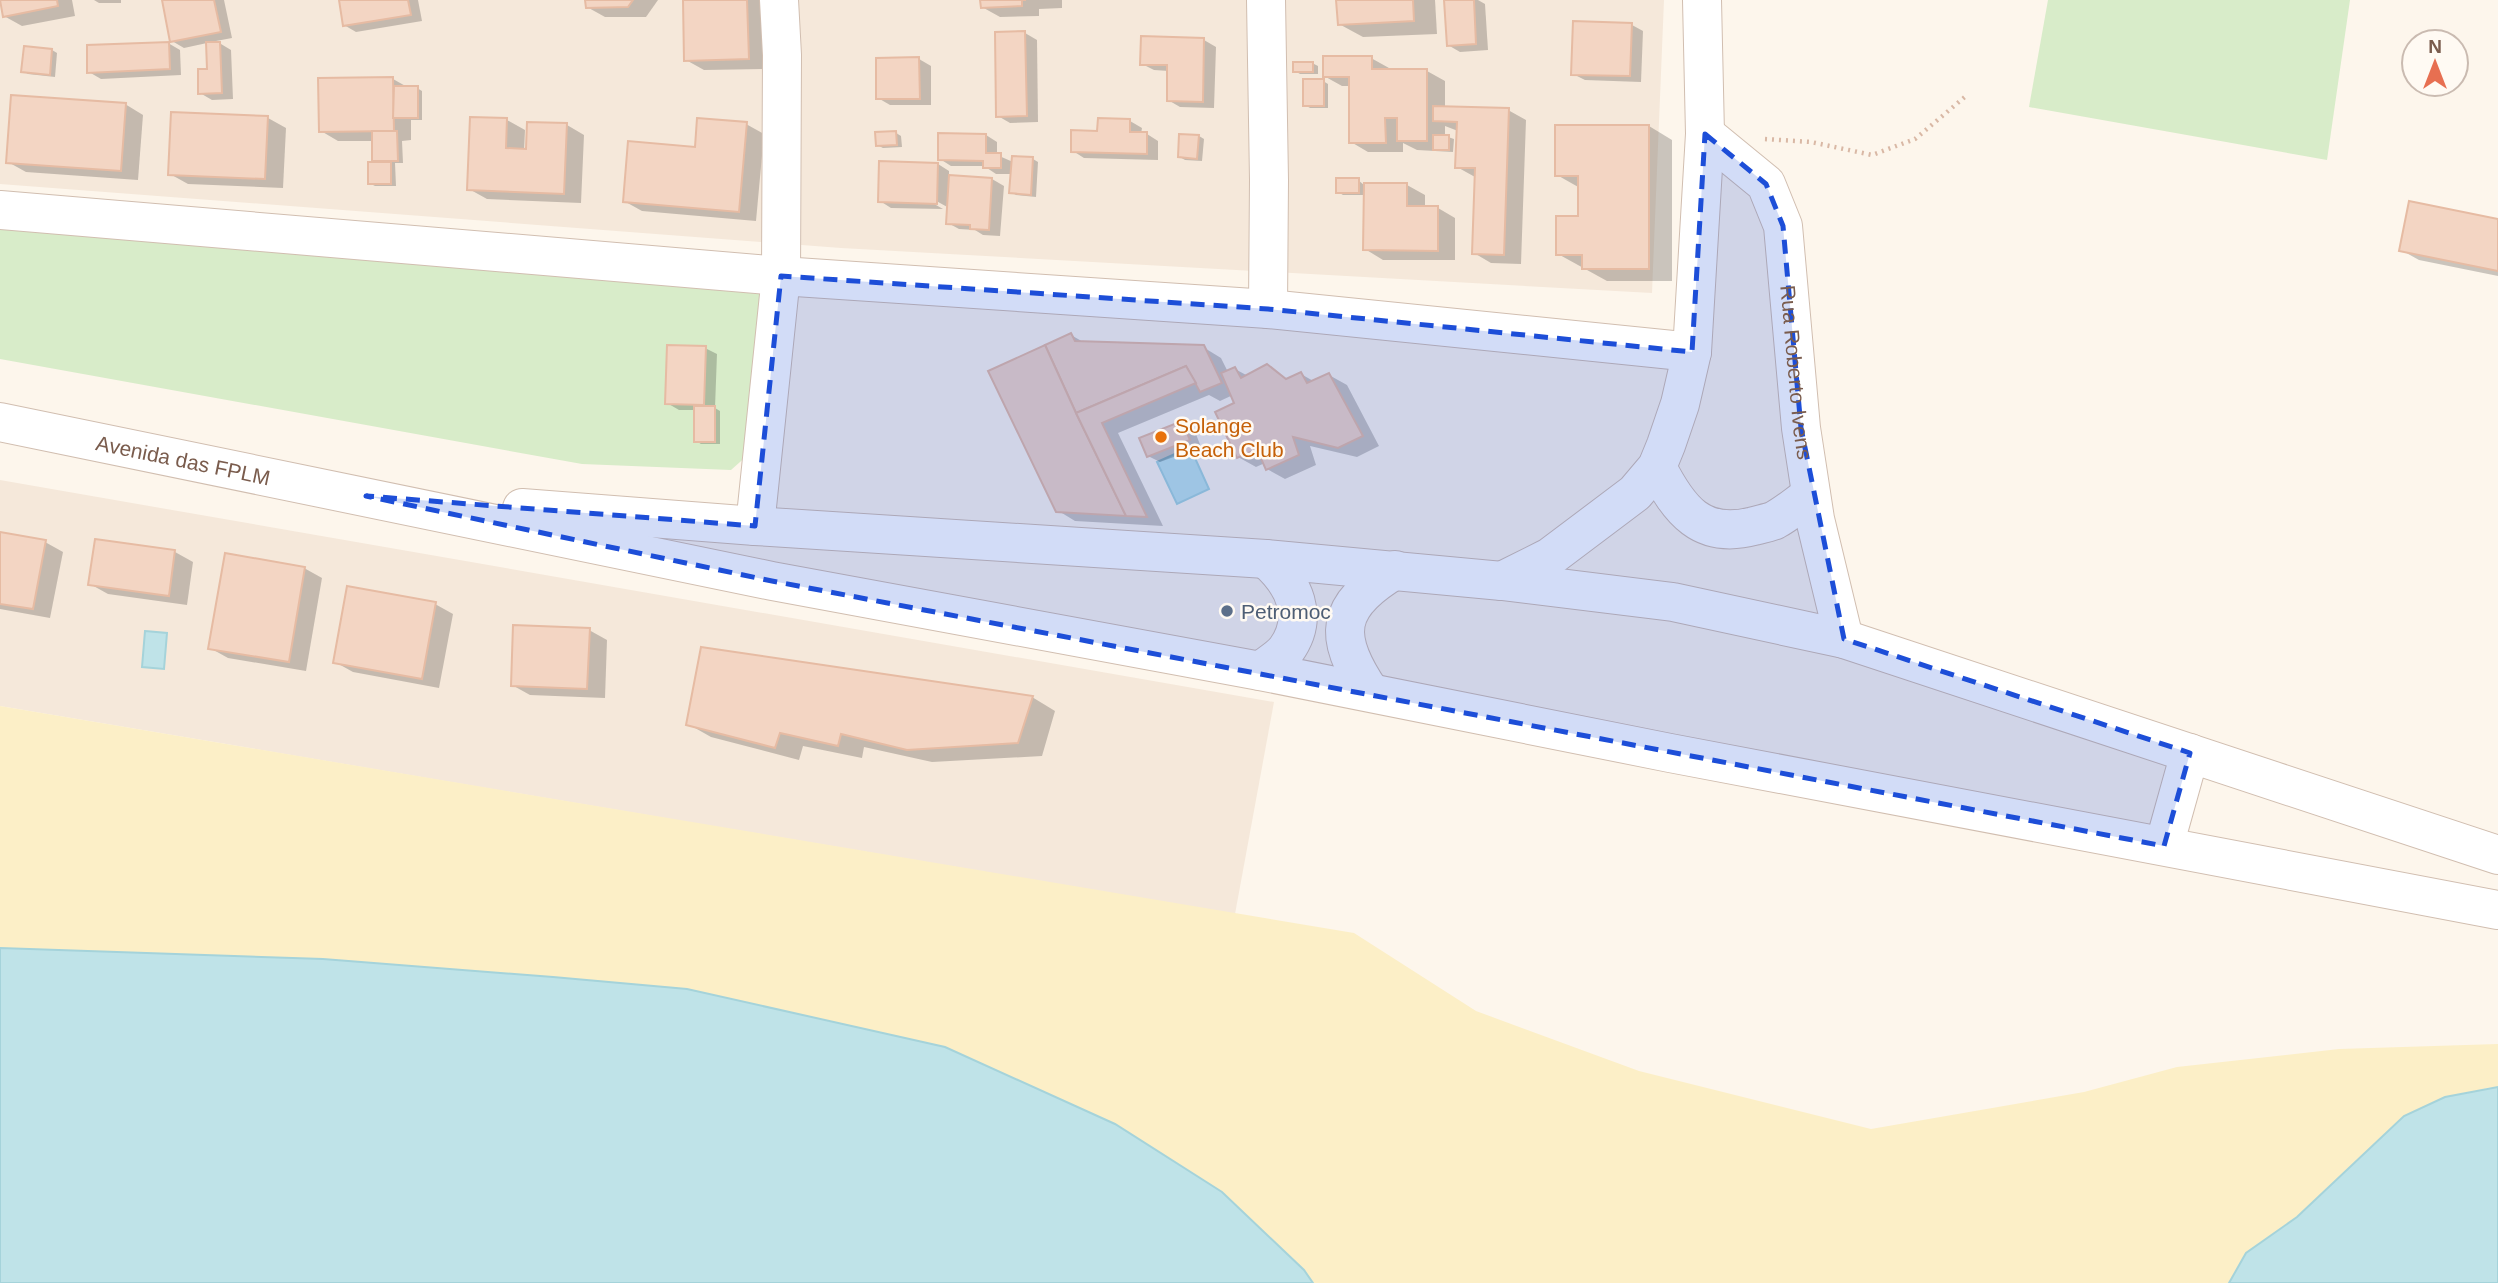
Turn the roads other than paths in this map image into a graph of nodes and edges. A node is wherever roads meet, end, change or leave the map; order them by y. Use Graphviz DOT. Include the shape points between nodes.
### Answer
graph roads {
  1 [pos="779,0"];
  2 [pos="1266,0"];
  3 [pos="1702,0"];
  4 [pos="1705,134"];
  5 [pos="0,210"];
  6 [pos="781,276"];
  7 [pos="1268,309"];
  8 [pos="1692,352"];
  9 [pos="0,422"];
  10 [pos="1657,467"];
  11 [pos="1811,495"];
  12 [pos="366,496"];
  13 [pos="755,526"];
  14 [pos="1266,559"];
  15 [pos="1395,570"];
  16 [pos="1502,581"];
  17 [pos="1844,639"];
  18 [pos="1260,670"];
  19 [pos="1370,692"];
  20 [pos="2190,754"];
  21 [pos="2164,846"];
  22 [pos="2498,855"];
  23 [pos="2498,910"];
  1 -- 6 [label="street"];
  2 -- 7 [label="street"];
  3 -- 4 [label="street"];
  4 -- 8 [label="street"];
  4 -- 11 [label="street, Rua Roberto Ivens" via="1766,184 1783,226"];
  5 -- 6 [label="street"];
  6 -- 7 [label="street"];
  6 -- 13 [label="street"];
  7 -- 8 [label="street"];
  8 -- 10 [label="street"];
  9 -- 12 [label="street, Avenida das FPLM"];
  10 -- 11 [label="street" via="1672,496 1694,520 1714,529 1740,529 1774,520"];
  10 -- 16 [label="street" via="1635,493 1591,527 1550,556"];
  11 -- 17 [label="street, Rua Roberto Ivens"];
  12 -- 13 [label="street"];
  12 -- 18 [label="street" via="772,581"];
  13 -- 14 [label="street"];
  14 -- 15 [label="street"];
  14 -- 18 [label="street" via="1291,587 1298,623 1285,652"];
  15 -- 16 [label="street"];
  15 -- 19 [label="street" via="1372,584 1345,621 1345,645"];
  16 -- 17 [label="street" via="1673,602"];
  17 -- 20 [label="street"];
  18 -- 19 [label="street"];
  19 -- 21 [label="street" via="1670,754"];
  20 -- 21 [label="street"];
  20 -- 22 [label="street"];
  21 -- 23 [label="street"];
}
